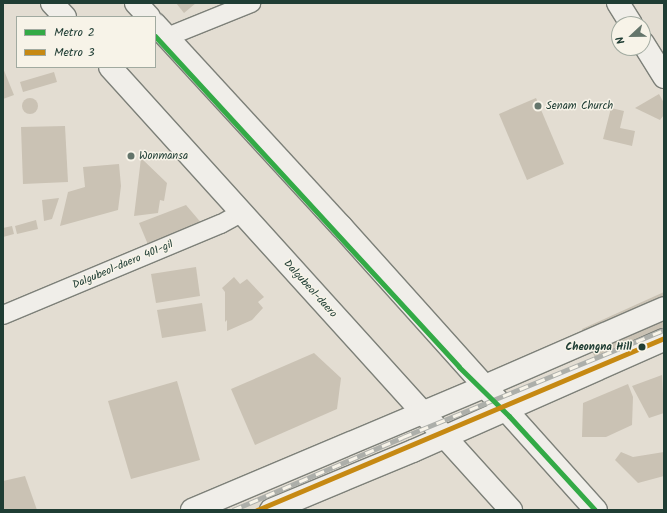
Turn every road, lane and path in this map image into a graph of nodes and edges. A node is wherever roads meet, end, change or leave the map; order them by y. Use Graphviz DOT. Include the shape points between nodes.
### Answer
graph roads {
  1 [pos="52,3"];
  2 [pos="136,3"];
  3 [pos="250,3"];
  4 [pos="618,3"];
  5 [pos="64,16"];
  6 [pos="148,16"];
  7 [pos="626,16"];
  8 [pos="161,30"];
  9 [pos="651,56"];
  10 [pos="111,68"];
  11 [pos="664,77"];
  12 [pos="241,212"];
  13 [pos="664,308"];
  14 [pos="3,315"];
  15 [pos="664,340"];
  16 [pos="485,386"];
  17 [pos="505,409"];
  18 [pos="422,412"];
  19 [pos="444,437"];
  20 [pos="192,510"];
  21 [pos="271,510"];
  22 [pos="511,510"];
  23 [pos="596,510"];
  1 -- 5 [label="main road"];
  2 -- 6 [label="main road"];
  3 -- 8 [label="street"];
  4 -- 7 [label="main road"];
  8 -- 16 [label="main road"];
  9 -- 11 [label="main road"];
  10 -- 12 [label="main road, Dalgubeol-daero"];
  12 -- 14 [label="street, Dalgubeol-daero 401-gil" via="221,224"];
  12 -- 18 [label="main road, Dalgubeol-daero"];
  13 -- 16 [label="main road"];
  15 -- 17 [label="main road"];
  16 -- 17 [label="main road"];
  16 -- 18 [label="main road"];
  17 -- 19 [label="main road"];
  17 -- 23 [label="main road"];
  18 -- 19 [label="main road, Dalgubeol-daero"];
  18 -- 20 [label="main road"];
  19 -- 21 [label="main road"];
  19 -- 22 [label="main road, Dalgubeol-daero"];
}
